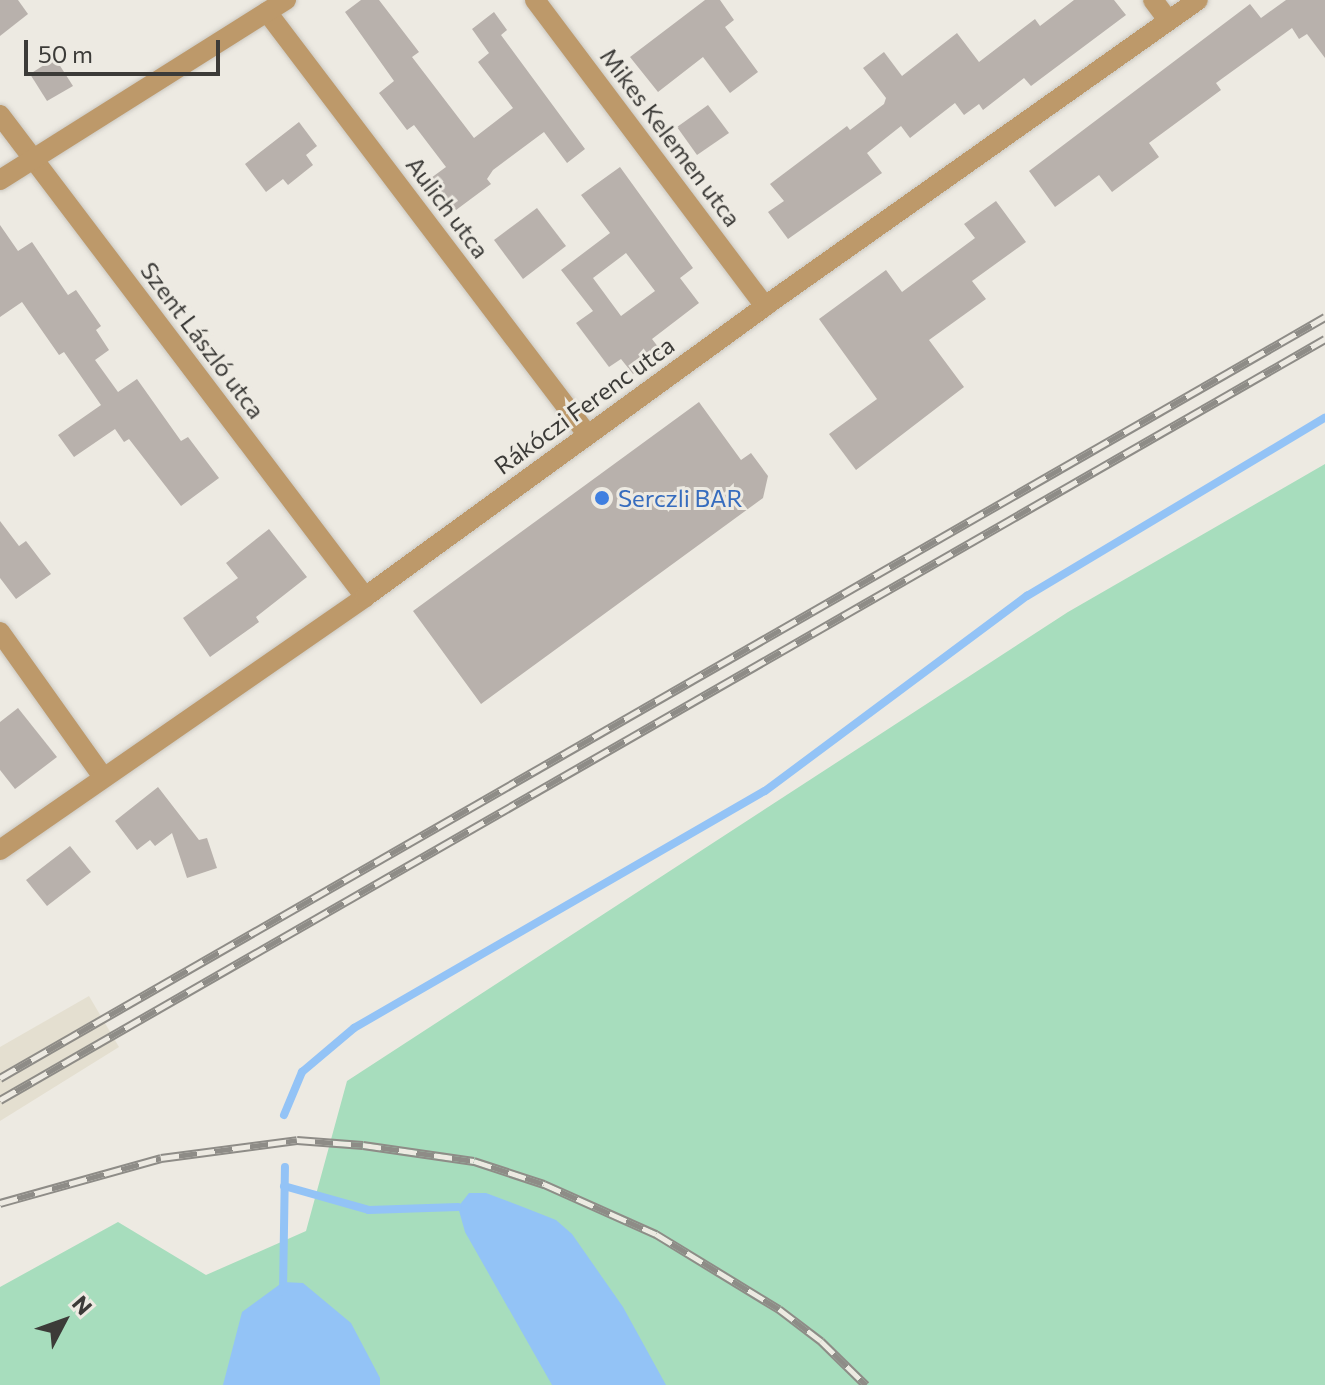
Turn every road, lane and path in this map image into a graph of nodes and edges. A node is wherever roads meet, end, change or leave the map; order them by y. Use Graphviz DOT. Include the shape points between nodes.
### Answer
graph roads {
  1 [pos="286,0"];
  2 [pos="535,0"];
  3 [pos="1153,0"];
  4 [pos="1198,0"];
  5 [pos="267,12"];
  6 [pos="1168,20"];
  7 [pos="0,115"];
  8 [pos="34,160"];
  9 [pos="0,180"];
  10 [pos="765,306"];
  11 [pos="587,434"];
  12 [pos="365,597"];
  13 [pos="0,632"];
  14 [pos="103,777"];
  15 [pos="0,850"];
  1 -- 5 [label="street"];
  2 -- 10 [label="street, Mikes Kelemen utca"];
  3 -- 6 [label="street"];
  4 -- 6 [label="street, Rákóczi Ferenc utca"];
  5 -- 8 [label="street"];
  5 -- 11 [label="street, Aulich utca"];
  6 -- 10 [label="street, Rákóczi Ferenc utca"];
  7 -- 8 [label="street, Szent László utca"];
  8 -- 9 [label="street"];
  8 -- 12 [label="street, Szent László utca"];
  10 -- 11 [label="street, Rákóczi Ferenc utca"];
  11 -- 12 [label="street, Rákóczi Ferenc utca"];
  12 -- 14 [label="street, Rákóczi Ferenc utca"];
  13 -- 14 [label="street"];
  14 -- 15 [label="street, Rákóczi Ferenc utca"];
}
